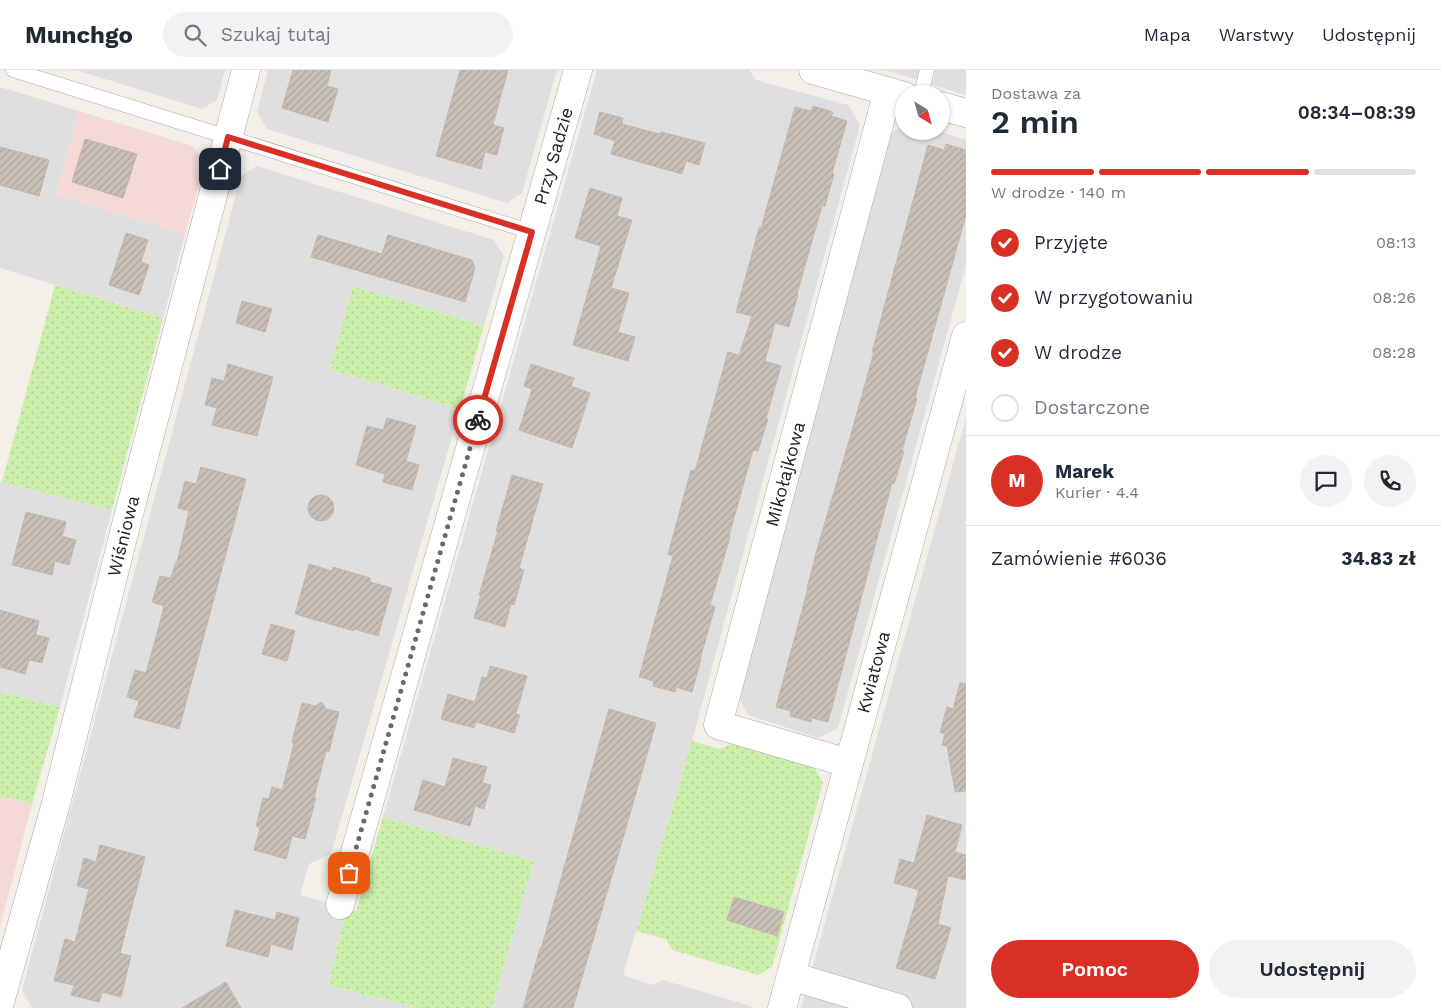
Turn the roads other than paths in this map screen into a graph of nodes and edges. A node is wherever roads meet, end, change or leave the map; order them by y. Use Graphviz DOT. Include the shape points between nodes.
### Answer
graph roads {
  1 [pos="13,70"];
  2 [pos="246,70"];
  3 [pos="578,70"];
  4 [pos="812,70"];
  5 [pos="927,70"];
  6 [pos="923,85"];
  7 [pos="895,94"];
  8 [pos="895,98"];
  9 [pos="950,109"];
  10 [pos="966,113"];
  11 [pos="228,137"];
  12 [pos="532,232"];
  13 [pos="966,336"];
  14 [pos="848,763"];
  15 [pos="340,905"];
  16 [pos="791,976"];
  17 [pos="0,1002"];
  18 [pos="782,1008"];
  19 [pos="898,1008"];
  1 -- 11 [label="lane"];
  2 -- 11 [label="street, Wiśniowa"];
  3 -- 12 [label="street, Przy Sadzie"];
  4 -- 7 [label="street"];
  5 -- 6 [label="lane"];
  8 -- 14 [label="street, Mikołajkowa" via="718,725"];
  9 -- 10 [label="street"];
  11 -- 12 [label="lane"];
  11 -- 17 [label="street, Wiśniowa" via="55,807"];
  12 -- 15 [label="street, Przy Sadzie"];
  13 -- 14 [label="street, Kwiatowa"];
  14 -- 16 [label="street, Kwiatowa"];
  16 -- 18 [label="street, Kwiatowa"];
  16 -- 19 [label="street"];
}
